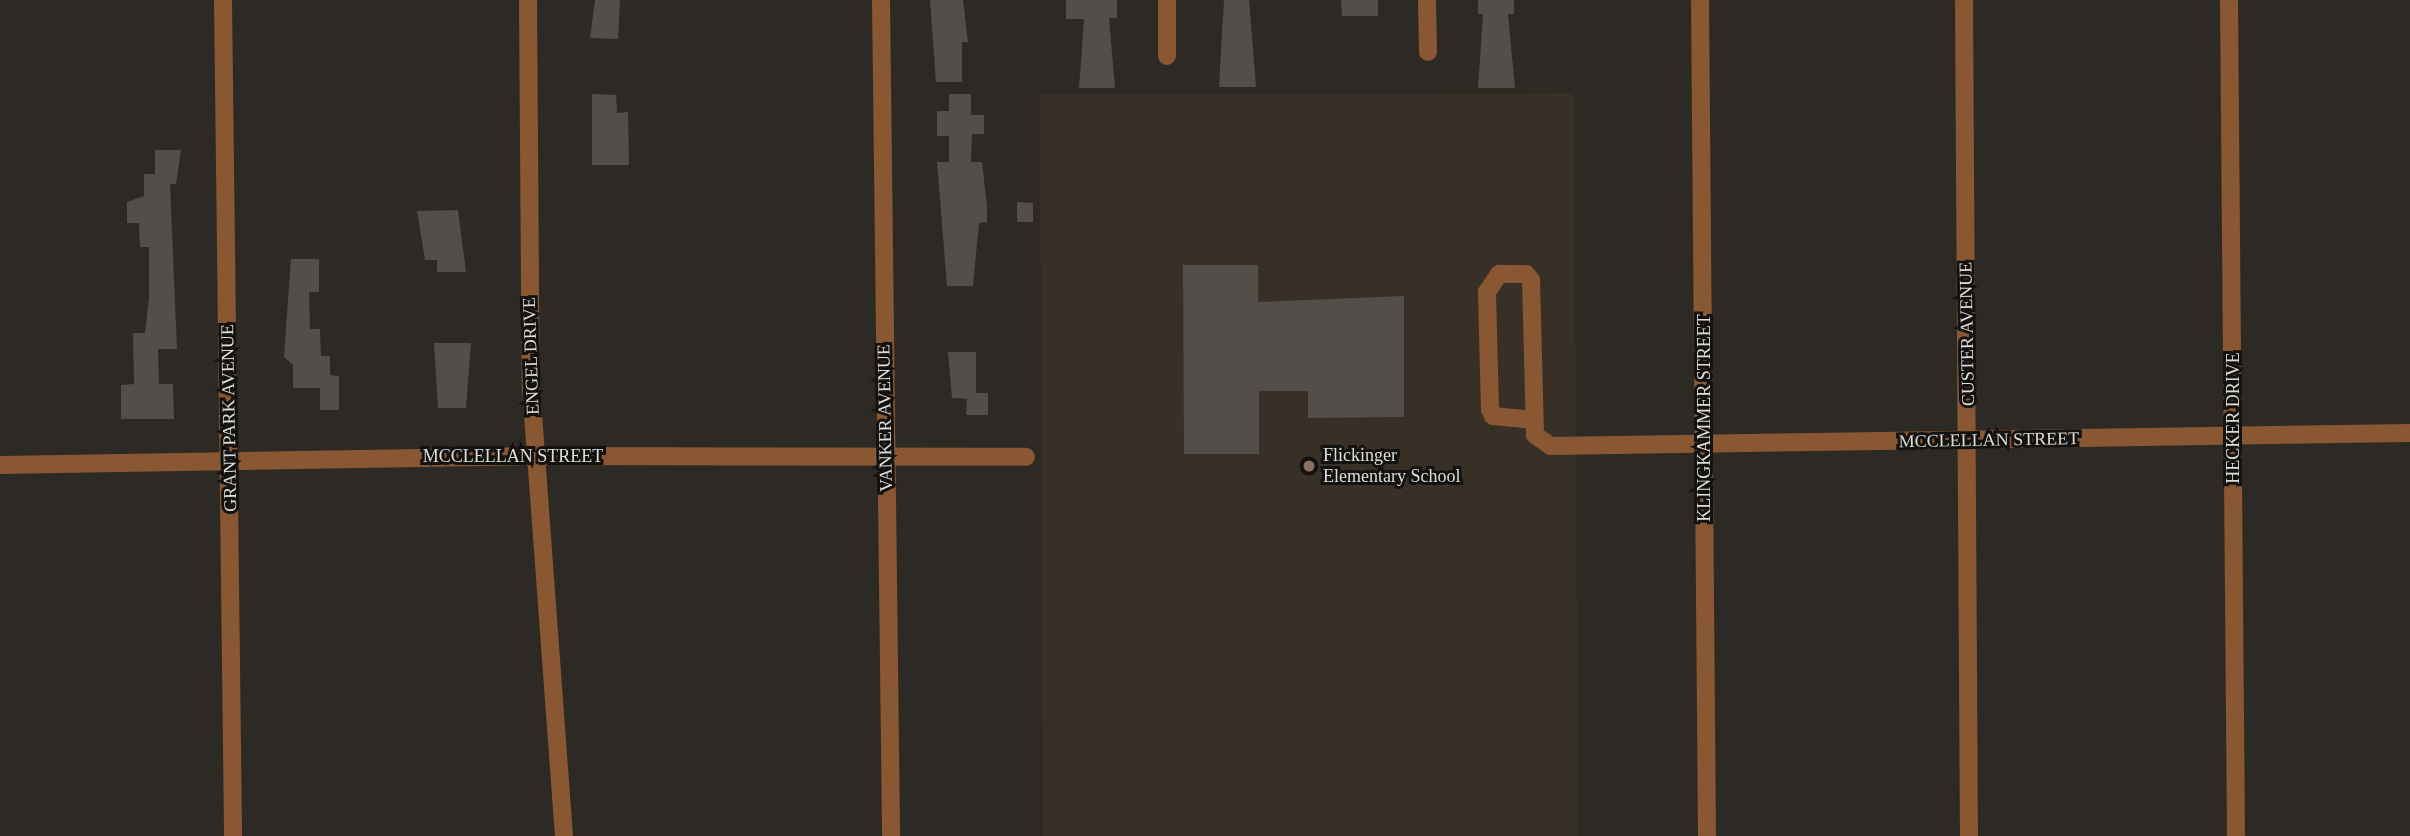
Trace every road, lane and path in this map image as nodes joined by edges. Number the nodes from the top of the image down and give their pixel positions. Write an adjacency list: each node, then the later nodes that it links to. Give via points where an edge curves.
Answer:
1 (223, 0): 19 (street, GRANT PARK AVENUE)
2 (528, 0): 16 (street, ENGEL DRIVE)
3 (881, 0): 17 (street, VANKER AVENUE)
4 (1167, 0): 10 (street)
5 (1427, 0): 9 (street)
6 (1700, 0): 15 (street, KLINGKAMMER STREET)
7 (1964, 0): 14 (street, CUSTER AVENUE)
8 (2229, 0): 13 (street, HECKER DRIVE)
9 (1428, 52)
10 (1167, 56)
11 (1534, 420): 11 (street, via 1493,416 1490,409 1488,292 1499,274 1526,274 1531,280); 15 (street, MCCLELLAN STREET, via 1535,435 1567,449)
12 (2410, 433): 13 (street, MCCLELLAN STREET)
13 (2233, 435): 14 (street, MCCLELLAN STREET); 26 (street, HECKER DRIVE)
14 (1968, 440): 15 (street, MCCLELLAN STREET); 25 (street, CUSTER AVENUE)
15 (1704, 445): 24 (street, KLINGKAMMER STREET)
16 (535, 456): 17 (street, MCCLELLAN STREET); 19 (street, MCCLELLAN STREET); 22 (street, ENGEL DRIVE)
17 (885, 456): 18 (street, MCCLELLAN STREET); 23 (street, VANKER AVENUE)
18 (1026, 457)
19 (229, 458): 20 (street, MCCLELLAN STREET); 21 (street, GRANT PARK AVENUE)
20 (0, 465)
21 (233, 836)
22 (564, 836)
23 (891, 836)
24 (1707, 836)
25 (1969, 836)
26 (2236, 836)

